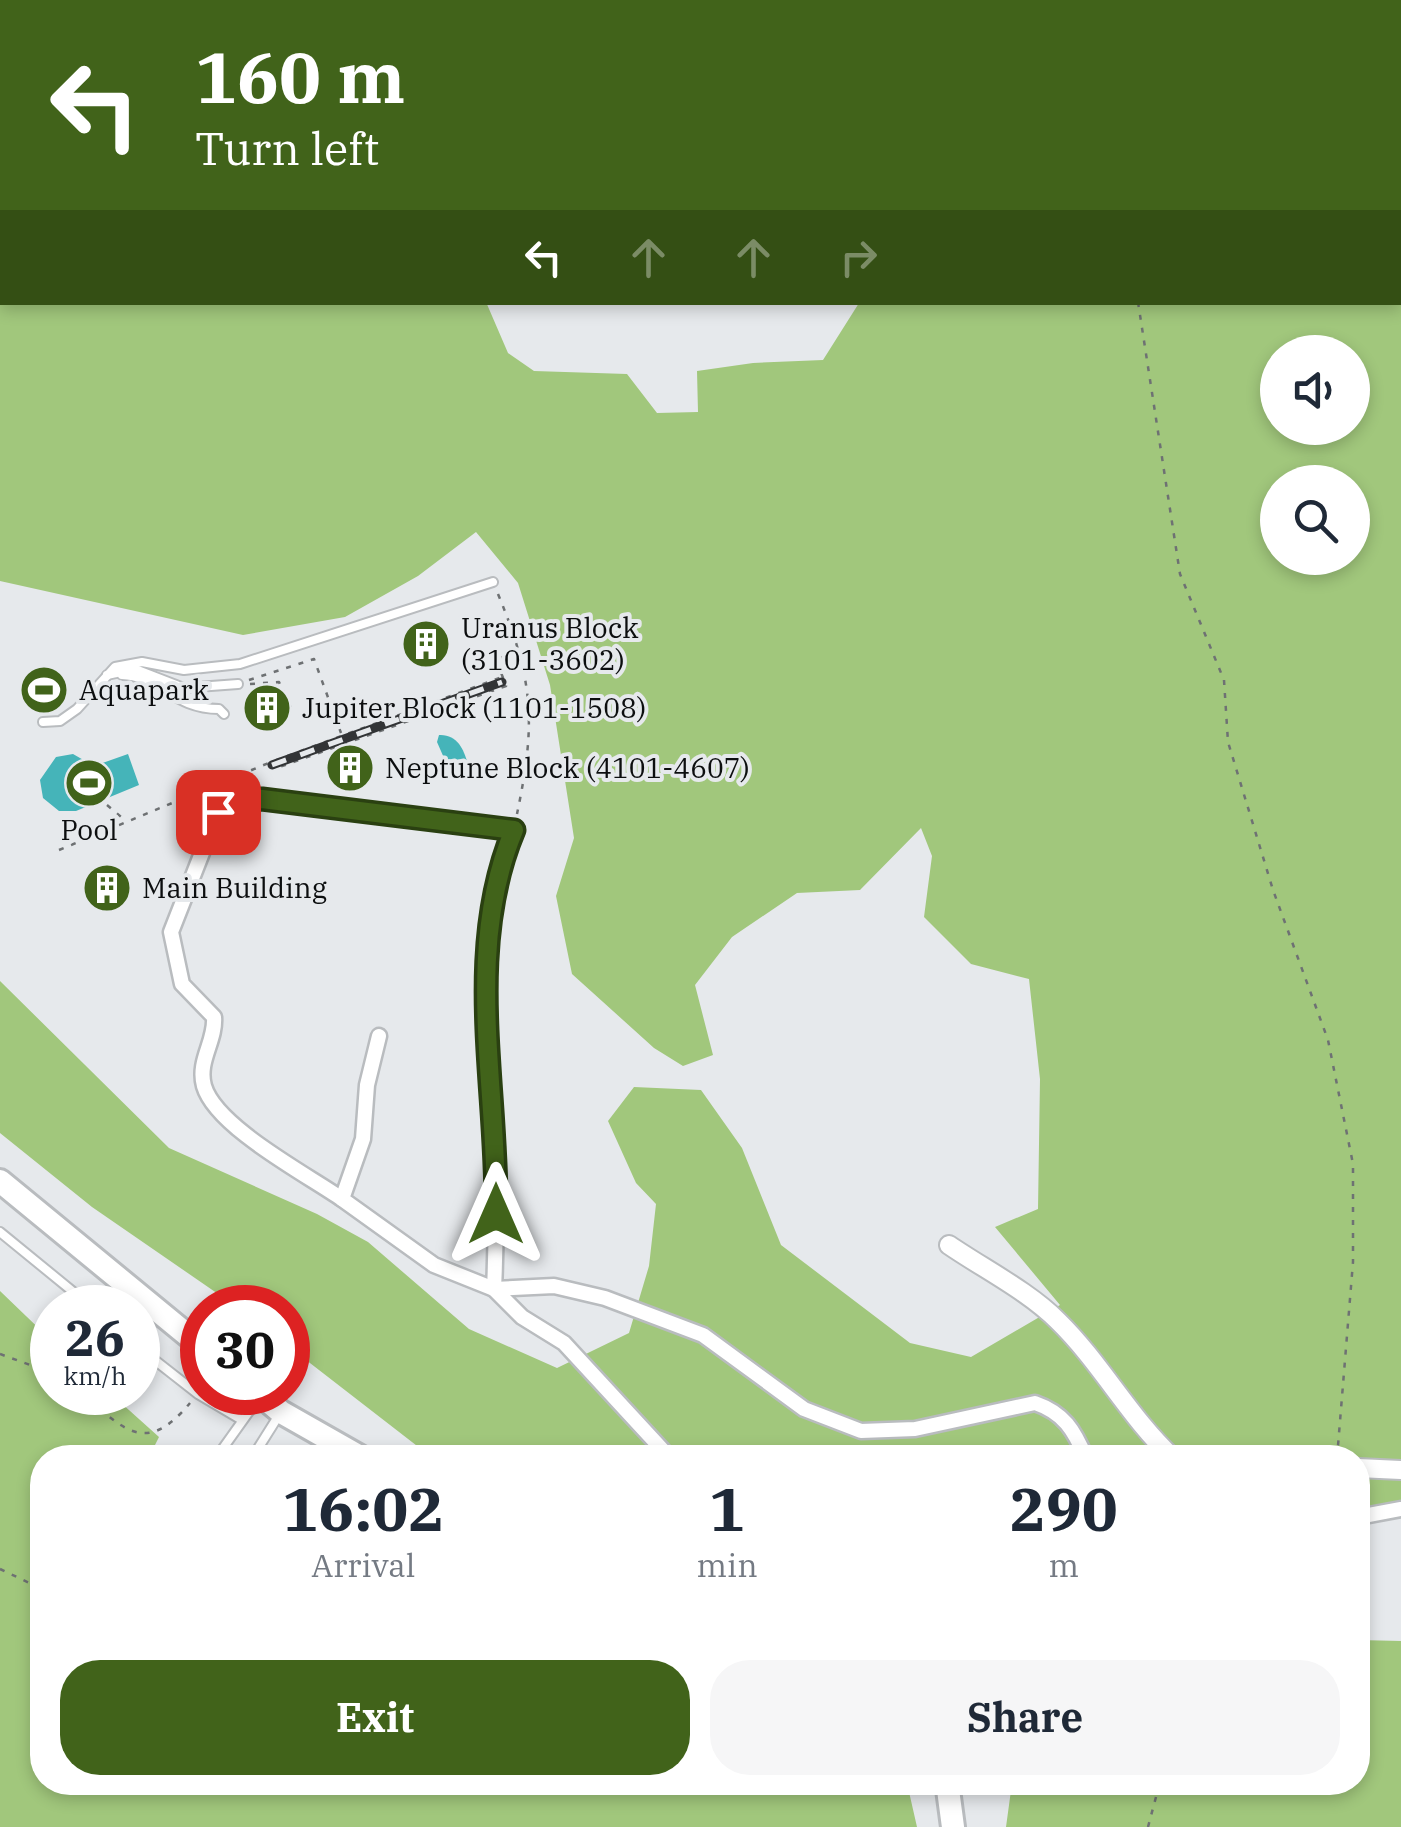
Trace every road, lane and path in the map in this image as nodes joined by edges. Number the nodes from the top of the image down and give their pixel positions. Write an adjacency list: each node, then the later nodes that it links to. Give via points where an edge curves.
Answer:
1 (1138, 305): 41 (path, via 1180,574 1224,680 1228,742 1328,1040 1353,1164 1354,1262)
2 (493, 582): 3 (path); 4 (lane, via 240,664 184,670 142,662)
3 (520, 652): 5 (path, via 496,659); 14 (path, via 530,692 531,749)
4 (107, 674): 6 (lane, via 135,669 184,688); 8 (lane, via 130,675 183,706); 9 (lane, via 60,722)
5 (502, 676): 10 (path); 11 (path, via 506,686 274,769)
6 (238, 684): 7 (path, via 279,682); 10 (path, via 314,660)
7 (290, 708)
8 (224, 714)
9 (43, 722)
10 (342, 736): 11 (path)
11 (270, 762): 13 (path)
12 (107, 805): 13 (path)
13 (127, 822): 15 (path)
14 (514, 830): 18 (street, via 262,799 232,800 218,812 171,932 182,984 214,1017 203,1084 220,1114); 22 (street, via 498,876 486,964 497,1179)
15 (59, 850)
16 (379, 1036): 18 (street, via 363,1139)
17 (0, 1180): 23 (main road)
18 (342, 1200): 22 (street, via 434,1265)
19 (0, 1232): 21 (lane)
20 (949, 1245): 40 (street, via 1056,1318)
21 (65, 1285)
22 (494, 1289): 38 (street, via 522,1317 564,1343); 39 (street, via 554,1286 703,1335 804,1408 861,1431 915,1429 1035,1402 1054,1409)
23 (180, 1329)
24 (0, 1354): 25 (path)
25 (30, 1364)
26 (160, 1364): 27 (lane)
27 (180, 1380)
28 (108, 1415): 29 (path, via 144,1434 170,1427)
29 (180, 1415)
30 (234, 1415): 34 (lane)
31 (245, 1415): 34 (lane)
32 (279, 1415): 36 (lane)
33 (286, 1415): 37 (main road)
34 (242, 1420): 35 (lane)
35 (225, 1445)
36 (260, 1445)
37 (339, 1445)
38 (658, 1445)
39 (1080, 1445)
40 (1159, 1445)
41 (1338, 1445)
42 (1370, 1469): 43 (street)
43 (1401, 1470)
44 (1401, 1508): 45 (street)
45 (1370, 1514)
46 (0, 1568): 47 (path)
47 (30, 1583)
48 (948, 1795): 50 (main road)
49 (1157, 1795): 51 (path)
50 (953, 1827)
51 (1148, 1827)

